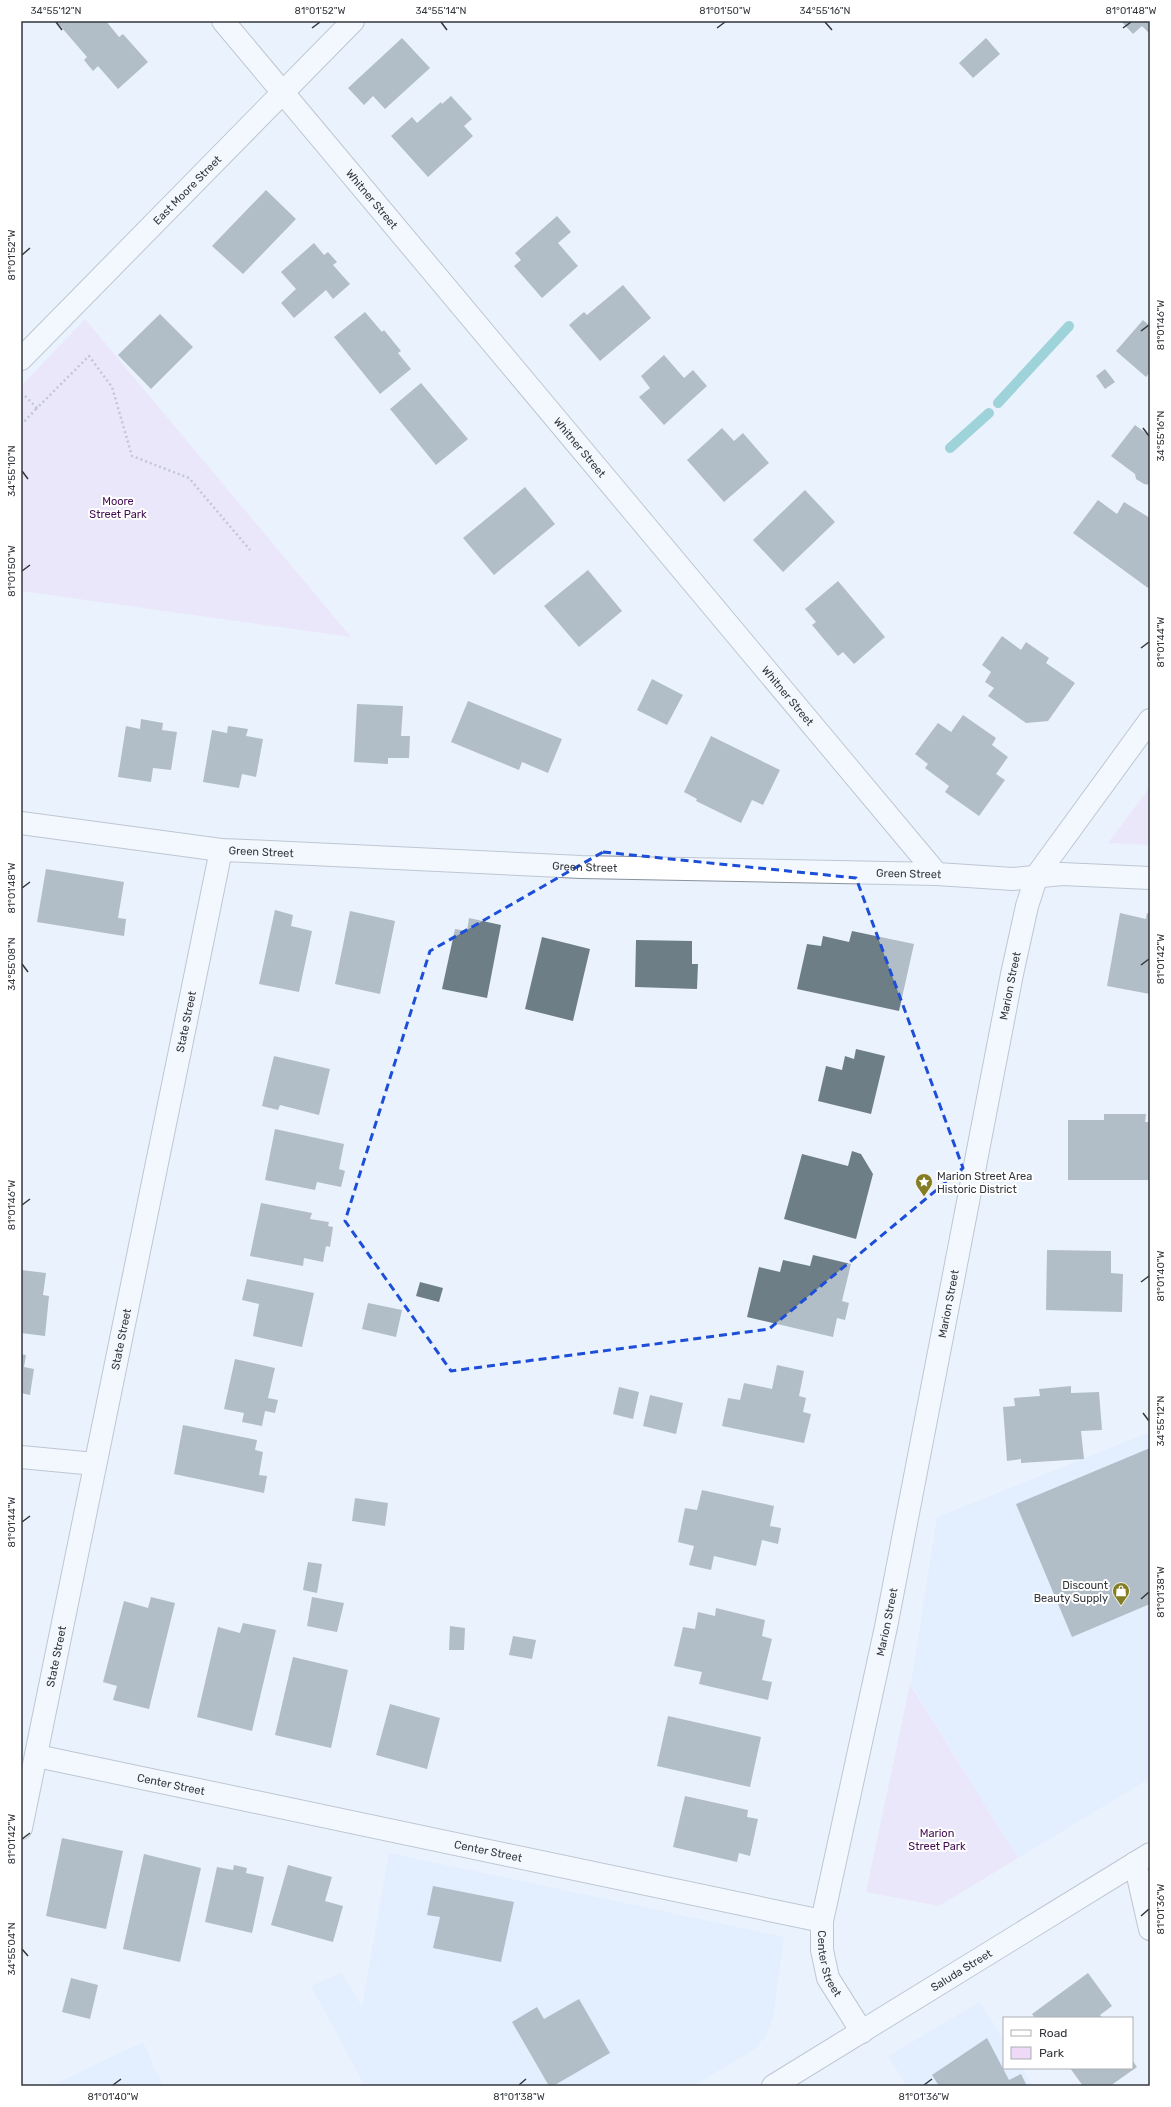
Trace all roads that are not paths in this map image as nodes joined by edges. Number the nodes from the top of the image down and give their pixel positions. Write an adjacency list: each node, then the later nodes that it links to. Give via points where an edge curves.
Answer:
1 (223, 21): 3 (street, Whitner Street)
2 (353, 21): 3 (street, East Moore Street)
3 (284, 92): 4 (street, East Moore Street); 8 (street, Whitner Street)
4 (21, 359)
5 (1150, 720): 9 (street, Marion Street)
6 (21, 823): 7 (street, Green Street)
7 (221, 850): 8 (street, Green Street, via 581,867); 12 (street, State Street)
8 (937, 874): 9 (street, Green Street, via 1013,879)
9 (1037, 876): 10 (street, Green Street, via 1062,874); 16 (street, Marion Street, via 1027,906 1011,982 886,1627)
10 (1150, 878)
11 (21, 1457): 12 (street)
12 (96, 1464): 13 (street, State Street)
13 (37, 1756): 14 (street, State Street); 16 (street, Center Street)
14 (21, 1828)
15 (1143, 1858): 17 (street); 18 (street, Saluda Street)
16 (822, 1921): 18 (street, Center Street, via 822,1950 828,1978)
17 (1150, 1929)
18 (862, 2032): 19 (street, Saluda Street)
19 (773, 2086)

